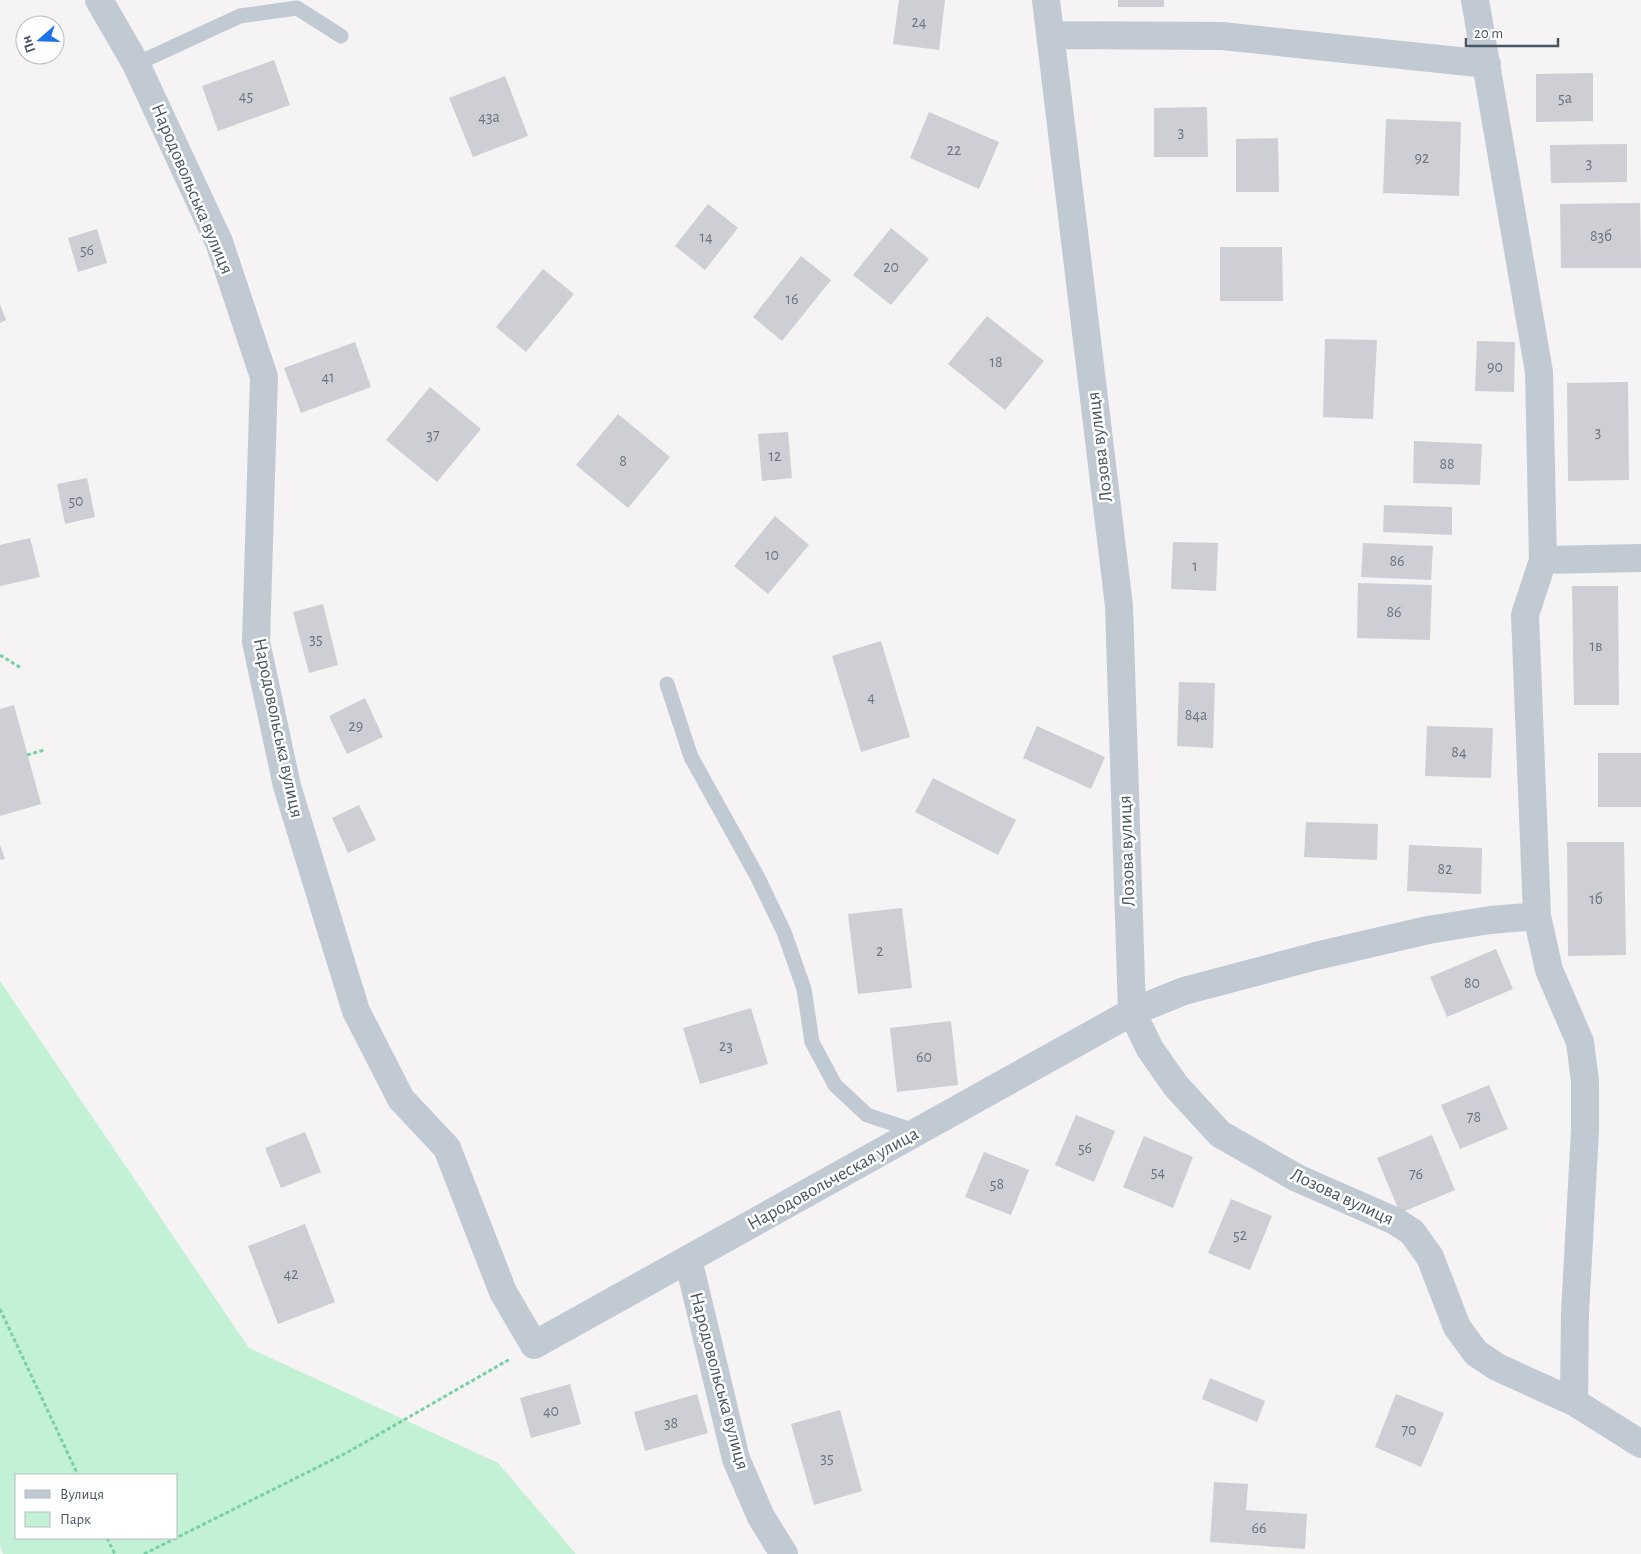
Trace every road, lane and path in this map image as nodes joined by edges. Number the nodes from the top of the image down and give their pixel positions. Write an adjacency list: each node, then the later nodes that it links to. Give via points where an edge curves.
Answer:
1 (99, 0): 6 (street, Народовольська вулиця)
2 (1046, 0): 4 (street, Лозова вулиця)
3 (1475, 0): 7 (street)
4 (1051, 34): 7 (street, via 1222,36); 16 (street, Лозова вулиця, via 1119,606)
5 (341, 36): 6 (lane, via 297,8 240,16)
6 (136, 64): 20 (street, Народовольська вулиця, via 219,242 264,377 256,642 287,786 356,1011 401,1099 446,1148 503,1292)
7 (1487, 64): 9 (street, via 1539,372)
8 (1641, 558): 9 (street)
9 (1543, 560): 15 (street, via 1525,615)
10 (0, 655): 11 (path)
11 (21, 668)
12 (667, 684): 17 (lane, via 691,757 784,932 804,989 812,1042 835,1085 867,1116)
13 (44, 750): 14 (path)
14 (27, 755)
15 (1538, 916): 16 (street, Народовольческая улица, via 1428,930 1325,954 1184,991); 21 (street, via 1549,970 1580,1042 1585,1082)
16 (1132, 1012): 17 (street, Народовольческая улица); 21 (street, Лозова вулиця, via 1150,1049 1176,1086 1220,1134 1297,1178 1395,1221 1412,1232 1430,1258 1457,1327 1476,1353 1496,1367)
17 (918, 1132): 18 (street, Народовольческая улица)
18 (688, 1259): 20 (street, Народовольческая улица); 29 (street, Народовольська вулиця, via 736,1459 761,1517)
19 (0, 1309): 23 (path)
20 (534, 1345): 24 (path, via 348,1452)
21 (1574, 1402): 22 (street, Лозова вулиця)
22 (1641, 1444)
23 (78, 1474)
24 (178, 1537)
25 (108, 1539): 27 (path)
26 (174, 1539): 28 (path)
27 (115, 1554)
28 (144, 1554)
29 (784, 1554)

